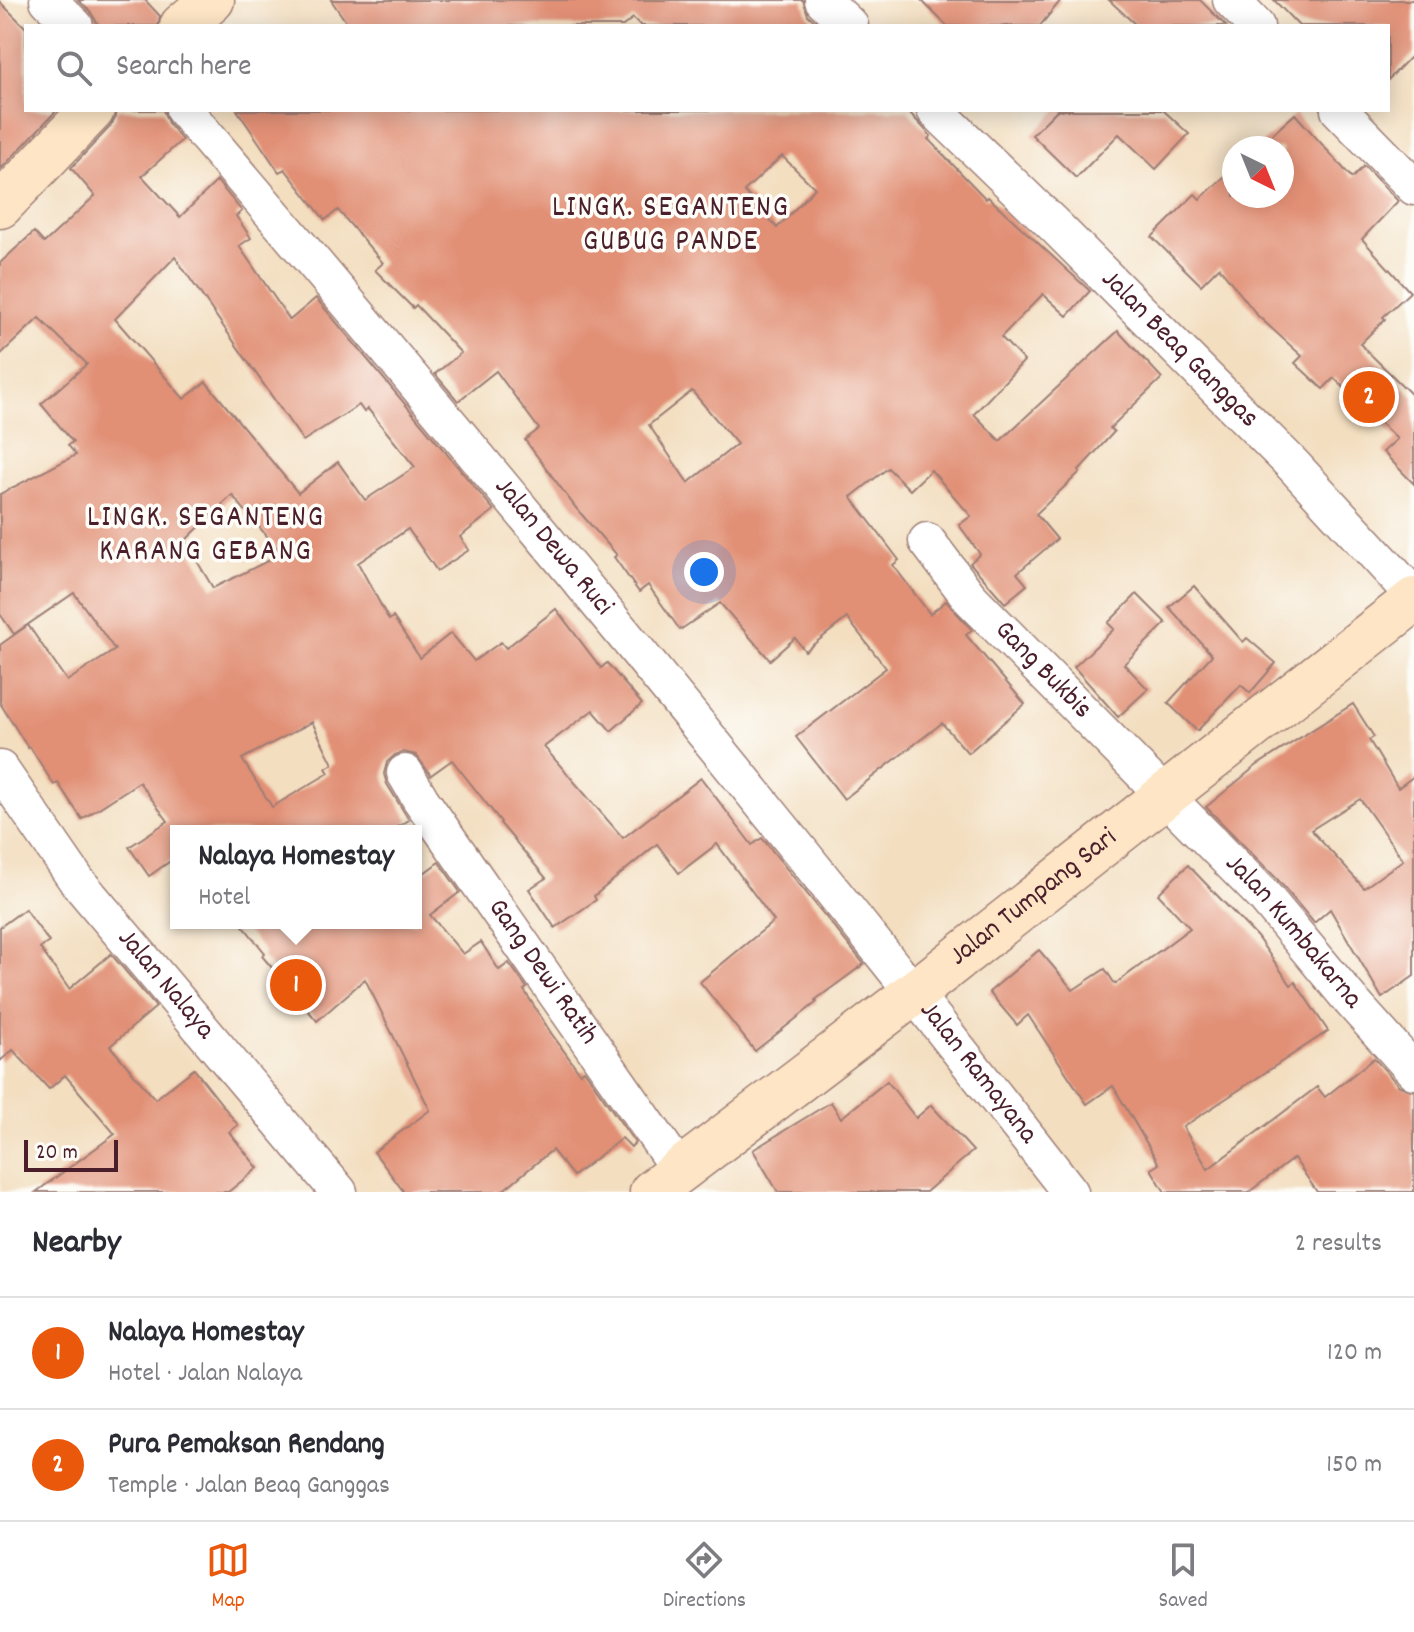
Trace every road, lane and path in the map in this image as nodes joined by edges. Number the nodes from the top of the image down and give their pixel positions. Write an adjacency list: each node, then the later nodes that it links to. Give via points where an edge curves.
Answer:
1 (48, 0): 5 (street)
2 (212, 0): 6 (main road)
3 (823, 0): 7 (street)
4 (1231, 0): 8 (street)
5 (73, 24)
6 (184, 24)
7 (848, 24)
8 (1254, 24)
9 (90, 112): 14 (main road)
10 (186, 112): 20 (street, Jalan Dewa Ruci, via 380,338)
11 (937, 112): 16 (street, Jalan Beaq Ganggas, via 1293,465)
12 (1341, 112): 13 (street)
13 (1414, 187)
14 (0, 206)
15 (927, 541): 19 (street, Gang Bukbis, via 970,598)
16 (1414, 598): 19 (main road, Jalan Tumpang Sari)
17 (0, 769): 23 (street, Jalan Nalaya, via 77,881)
18 (405, 773): 22 (street, Gang Dewi Ratih)
19 (1165, 797): 20 (main road, Jalan Tumpang Sari); 21 (street, Jalan Kumbakarna, via 1263,895)
20 (915, 992): 22 (main road, Jalan Tumpang Sari); 24 (street, Jalan Ramayana)
21 (1414, 1071)
22 (666, 1182)
23 (339, 1192)
24 (1070, 1192)

